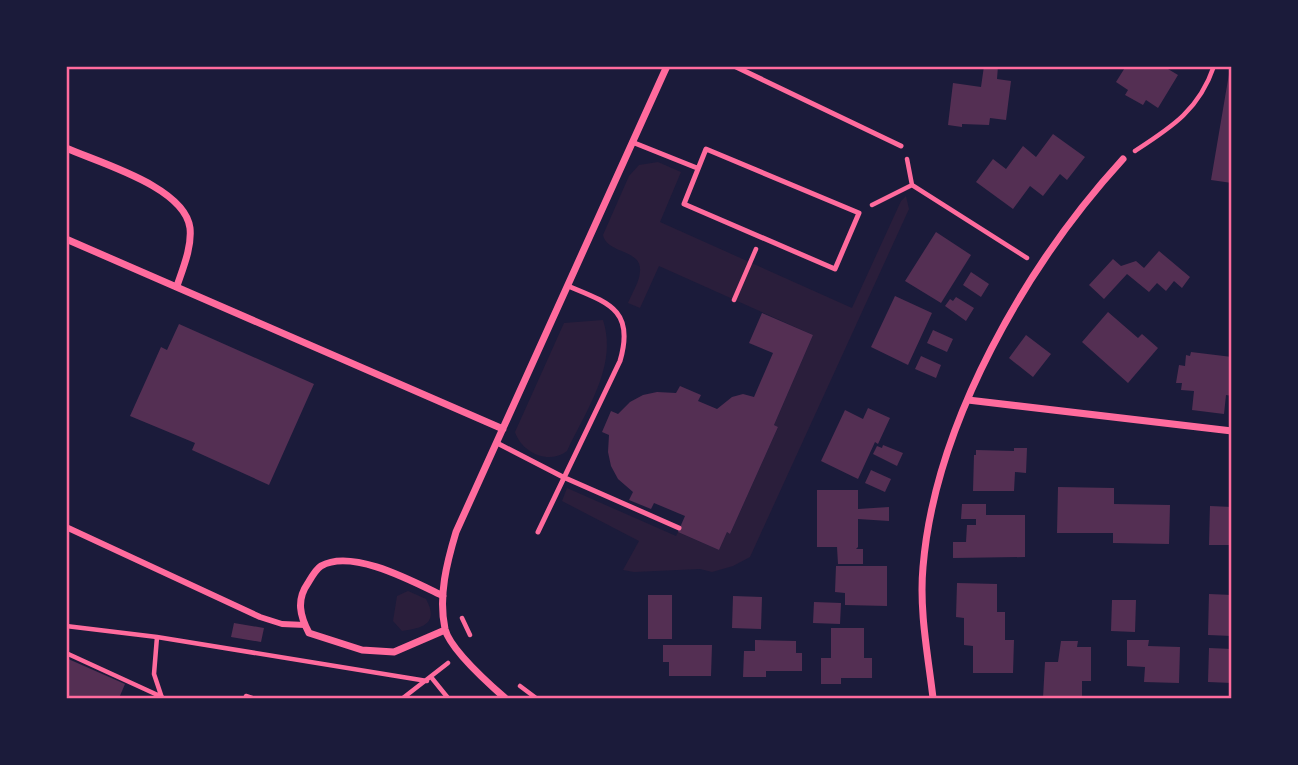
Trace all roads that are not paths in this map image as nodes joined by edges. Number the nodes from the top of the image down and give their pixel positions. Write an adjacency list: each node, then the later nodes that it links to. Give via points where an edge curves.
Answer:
1 (667, 66): 3 (street)
2 (733, 66): 4 (lane)
3 (632, 142): 7 (lane); 10 (street)
4 (901, 146)
5 (66, 148): 9 (street, via 157,187 184,212 190,227 189,247)
6 (1123, 159): 11 (street, via 1093,191 1040,267 984,360)
7 (698, 168): 7 (lane, via 684,204 835,269 859,213 706,149)
8 (66, 239): 9 (street)
9 (177, 286): 12 (street)
10 (568, 286): 12 (street); 15 (lane, via 608,305 618,314 625,334 620,361)
11 (968, 400): 13 (street); 23 (street, via 936,492 923,568 923,617)
12 (503, 429): 14 (street)
13 (1231, 431)
14 (497, 443): 15 (lane); 19 (street, via 456,532)
15 (563, 477): 17 (lane); 18 (lane)
16 (66, 527): 20 (street, via 260,617)
17 (680, 528)
18 (538, 532)
19 (443, 596): 20 (street, via 368,565 340,560 320,567 307,584 300,600); 21 (street)
20 (305, 625): 21 (street, via 309,633 330,641 394,652)
21 (445, 631): 22 (street, via 460,653)
22 (505, 698)
23 (933, 698)

